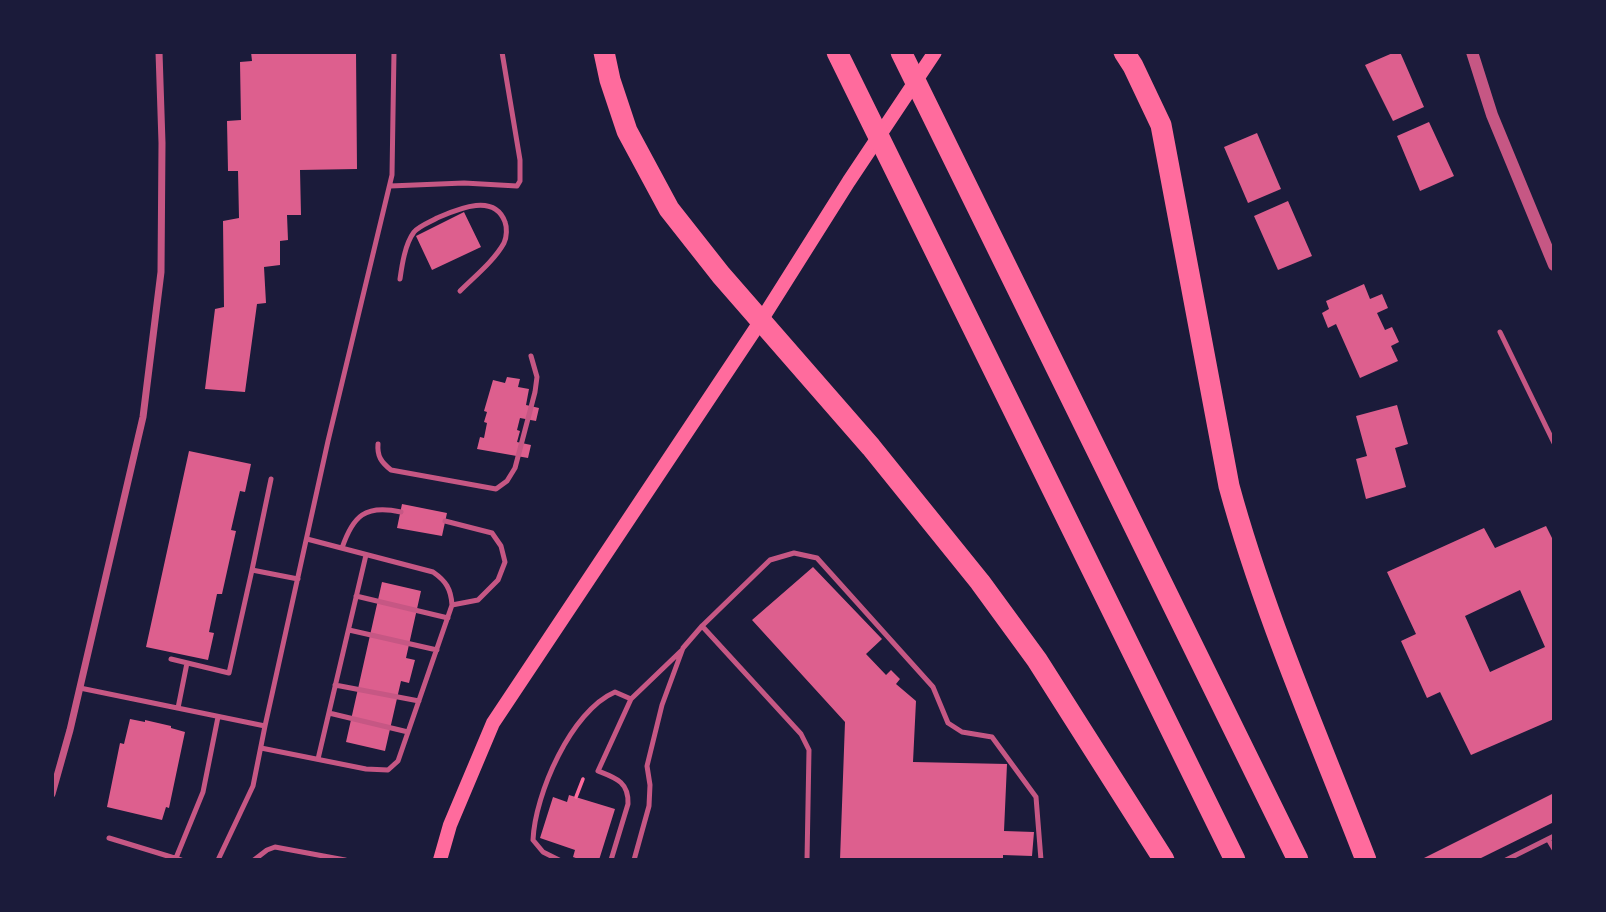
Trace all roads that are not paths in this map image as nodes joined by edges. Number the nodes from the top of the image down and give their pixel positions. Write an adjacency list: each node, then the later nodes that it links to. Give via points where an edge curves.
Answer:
1 (159, 52): 37 (street, via 161,271 144,417)
2 (394, 52): 10 (lane)
3 (502, 52): 10 (lane, via 520,160 517,186)
4 (604, 52): 14 (highway, via 627,131 669,209)
5 (837, 52): 66 (highway)
6 (901, 52): 67 (highway)
7 (935, 52): 14 (main road)
8 (1124, 52): 68 (highway, via 1161,125 1229,486 1243,538)
9 (1472, 52): 11 (street, via 1492,115)
10 (390, 186): 22 (lane)
11 (1553, 265)
12 (400, 279): 13 (lane, via 414,232 470,205 486,206 503,216 505,242)
13 (460, 291)
14 (762, 319): 59 (main road, via 493,723); 65 (highway, via 980,582 1037,660)
15 (1500, 332): 17 (lane)
16 (531, 356): 18 (lane, via 537,377 535,392 515,468 496,489 391,470 377,453)
17 (1553, 443)
18 (378, 444)
19 (271, 479): 25 (lane)
20 (401, 512): 23 (lane, via 384,508 364,513 349,528)
21 (445, 522): 28 (lane, via 492,533 505,562 498,580 478,600)
22 (307, 539): 23 (lane); 26 (lane)
23 (342, 548): 24 (lane)
24 (366, 555): 27 (lane); 28 (lane, via 433,572 451,591)
25 (252, 570): 26 (lane); 35 (lane, via 229,673)
26 (298, 579): 43 (lane)
27 (356, 596): 29 (lane); 31 (lane)
28 (452, 605): 29 (lane)
29 (448, 618): 33 (lane)
30 (702, 626): 32 (lane); 63 (lane, via 806,743); 64 (lane, via 770,560 794,553 817,558 933,687 948,723 962,732 992,737 1036,797)
31 (349, 630): 33 (lane); 36 (lane)
32 (683, 648): 38 (lane); 62 (lane, via 648,757 649,806)
33 (437, 650): 39 (lane)
34 (171, 659): 35 (lane)
35 (187, 663): 40 (lane)
36 (335, 685): 39 (lane); 41 (lane)
37 (80, 688): 40 (lane); 47 (street)
38 (631, 699): 60 (lane, via 615,692 604,697 568,739 545,785 533,840 543,852); 61 (lane, via 598,771 619,779 629,796)
39 (419, 701): 44 (lane)
40 (178, 708): 42 (lane)
41 (329, 713): 44 (lane); 46 (lane)
42 (218, 717): 43 (lane); 54 (lane, via 203,792)
43 (265, 726): 45 (lane)
44 (408, 732): 46 (lane, via 398,761 388,770)
45 (261, 748): 46 (lane); 55 (lane, via 253,786)
46 (318, 759)
47 (52, 794)
48 (110, 838): 54 (lane)
49 (1551, 838): 50 (lane); 69 (lane)
50 (1553, 849)
51 (294, 851): 52 (lane); 56 (lane, via 267,849); 57 (lane)
52 (313, 857): 53 (lane)
53 (333, 858): 58 (lane)
54 (178, 859)
55 (218, 859)
56 (254, 859)
57 (293, 859)
58 (345, 859)
59 (440, 859)
60 (559, 859)
61 (611, 859)
62 (634, 859)
63 (807, 859)
64 (1041, 859)
65 (1164, 859)
66 (1235, 859)
67 (1298, 859)
68 (1366, 859)
69 (1506, 859)

